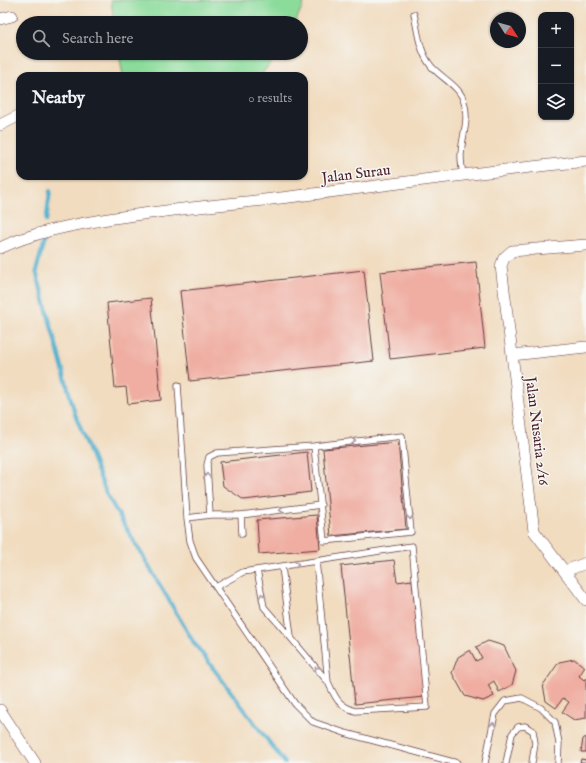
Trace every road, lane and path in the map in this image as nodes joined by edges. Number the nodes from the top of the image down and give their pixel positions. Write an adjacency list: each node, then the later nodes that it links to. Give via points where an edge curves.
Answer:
1 (414, 14): 7 (lane, via 419,44 425,57 432,67 458,90 464,100 466,126 461,156)
2 (12, 16): 3 (street)
3 (0, 19)
4 (16, 117): 5 (street)
5 (0, 125)
6 (586, 161): 7 (street, Jalan Surau)
7 (463, 175): 9 (street, Jalan Surau, via 132,215 35,234)
8 (586, 244): 11 (street, Jalan Nusaria 2/16, via 512,251 504,258 501,266)
9 (0, 248)
10 (586, 347): 11 (street)
11 (512, 355): 23 (street, Jalan Nusaria 2/16, via 534,531)
12 (178, 385): 17 (lane)
13 (314, 446): 14 (lane); 14 (lane, one-way to 14, via 402,436 411,532 324,541); 15 (lane, one-way to 13, via 206,465 210,457 217,453)
14 (321, 505): 16 (lane, one-way to 16)
15 (210, 515): 16 (lane); 17 (lane)
16 (241, 515): 18 (lane)
17 (187, 518): 24 (lane, via 190,541 196,558)
18 (242, 534)
19 (316, 562): 21 (lane, one-way to 19); 27 (lane); 27 (lane, via 412,546 427,707 355,711 344,708)
20 (586, 563): 23 (street)
21 (282, 567): 22 (lane); 26 (lane)
22 (257, 570): 24 (lane, via 243,572); 26 (lane, one-way to 22, via 264,607)
23 (565, 572): 25 (street, Jalan Nusaria 2/16)
24 (216, 587): 30 (lane, via 295,704 313,722)
25 (586, 600)
26 (291, 638): 27 (lane, one-way to 26)
27 (328, 682)
28 (0, 710): 29 (street)
29 (34, 763)
30 (457, 763)
31 (485, 763): 34 (lane, one-way to 34, via 495,714 505,701 522,698 541,708 555,722 559,743)
32 (506, 763): 33 (lane, via 512,734 518,727 525,726 533,731 535,743)
33 (532, 763)
34 (558, 763)

